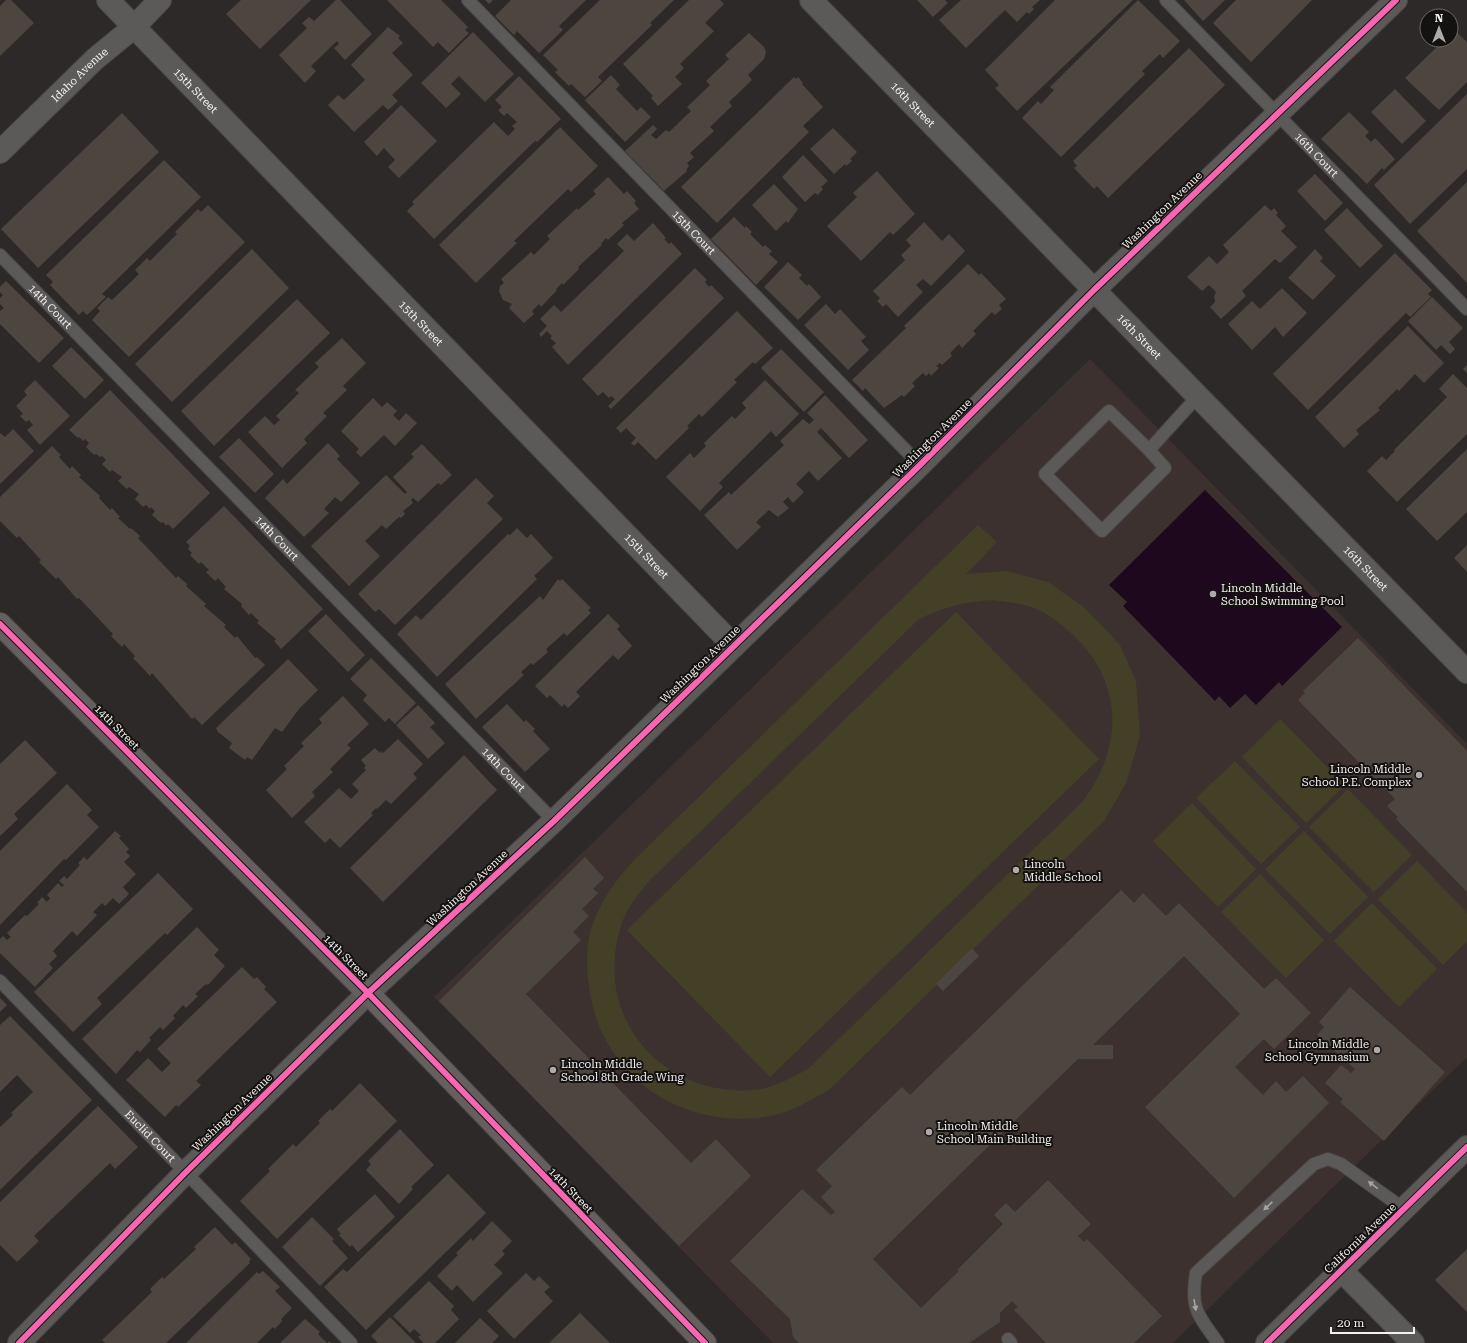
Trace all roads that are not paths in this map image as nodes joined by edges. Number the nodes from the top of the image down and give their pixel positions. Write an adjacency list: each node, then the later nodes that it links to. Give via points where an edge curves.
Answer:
1 (108, 0): 7 (street, 15th Street)
2 (160, 0): 7 (street, Idaho Avenue)
3 (468, 0): 15 (lane, 15th Court)
4 (811, 0): 11 (street, 16th Street)
5 (1166, 0): 8 (lane, 16th Court)
6 (1396, 0): 8 (street, Washington Avenue)
7 (134, 27): 9 (street, Idaho Avenue, via 95,59); 17 (street, 15th Street)
8 (1277, 113): 11 (street, Washington Avenue); 12 (lane, 16th Court)
9 (0, 152)
10 (0, 255): 19 (lane, 14th Court)
11 (1094, 290): 13 (street, 16th Street); 15 (street, Washington Avenue)
12 (1467, 309)
13 (1198, 396): 14 (lane); 18 (street, 16th Street)
14 (1149, 450): 14 (lane, via 1109,411 1045,474 1102,531 1165,468)
15 (920, 465): 17 (street, Washington Avenue)
16 (0, 624): 21 (street, 14th Street)
17 (734, 646): 19 (street, Washington Avenue)
18 (1467, 672)
19 (554, 821): 21 (street, Washington Avenue)
20 (0, 981): 23 (lane, Euclid Court)
21 (368, 993): 23 (street, Washington Avenue); 28 (street, 14th Street)
22 (1467, 1147): 24 (street, California Avenue)
23 (185, 1173): 26 (street, Washington Avenue); 27 (lane, Euclid Court)
24 (1404, 1209): 25 (street, California Avenue); 29 (lane, one-way to 29, via 1341,1164 1328,1159 1314,1164 1196,1273 1193,1293 1196,1312)
25 (1341, 1270): 30 (street, California Avenue); 31 (street)
26 (19, 1343)
27 (351, 1343)
28 (705, 1343)
29 (1218, 1343)
30 (1267, 1343)
31 (1413, 1343)

